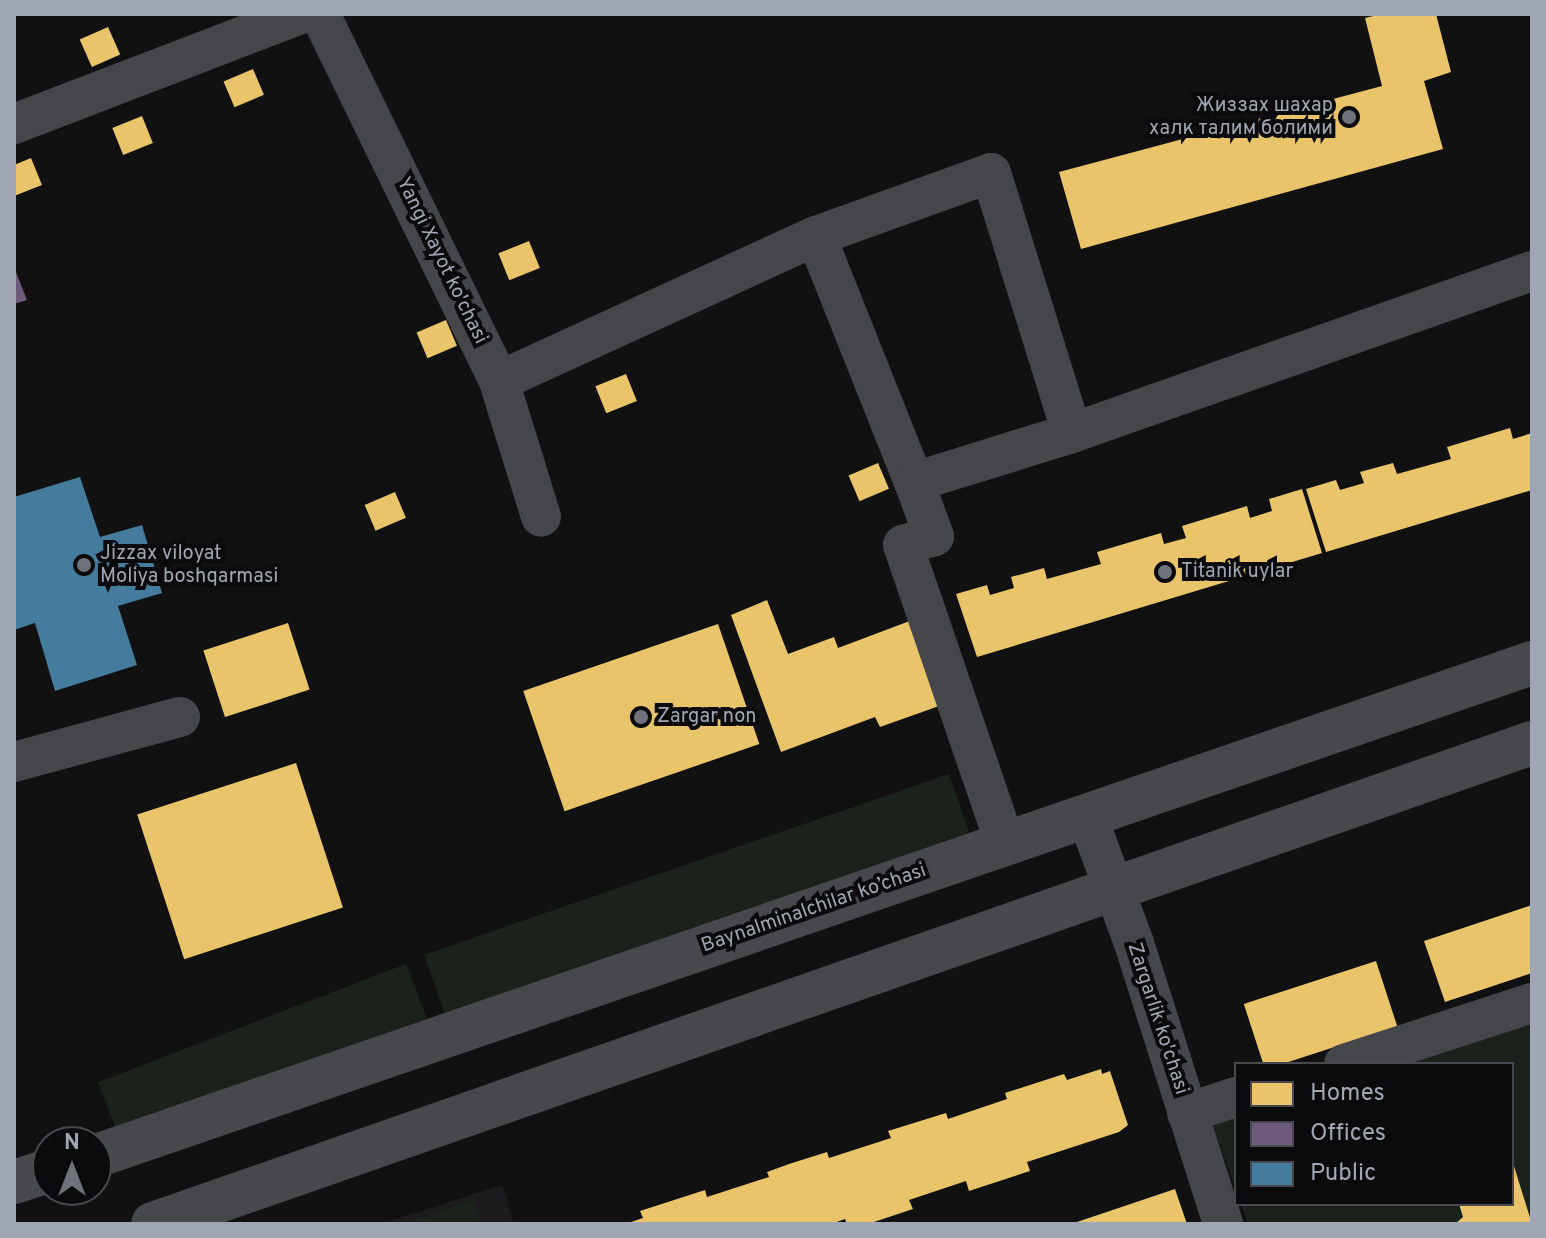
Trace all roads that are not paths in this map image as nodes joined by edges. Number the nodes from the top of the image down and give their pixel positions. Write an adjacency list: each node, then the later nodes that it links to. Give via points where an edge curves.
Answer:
1 (300, 14): 3 (street)
2 (320, 14): 6 (street, Yangi Xayot ko'chasi)
3 (14, 124)
4 (816, 236): 6 (street); 7 (street, via 991,173); 8 (street)
5 (1532, 271): 7 (street)
6 (499, 381): 9 (street, Yangi Xayot ko'chasi)
7 (1072, 433): 8 (street)
8 (914, 482): 15 (street, via 934,536 903,545)
9 (541, 517)
10 (1532, 663): 14 (main road, Baynalminalchilar ko’chasi)
11 (180, 717): 13 (street)
12 (1532, 743): 16 (main road)
13 (14, 762)
14 (1087, 816): 15 (main road, Baynalminalchilar ko’chasi); 16 (street, Zargarlik ko'chasi)
15 (1005, 843): 21 (main road, Baynalminalchilar ko’chasi)
16 (1114, 888): 20 (street, Zargarlik ko'chasi); 22 (main road)
17 (1532, 1003): 18 (street)
18 (1350, 1062)
19 (1234, 1098): 20 (street)
20 (1187, 1113): 23 (street, Zargarlik ko'chasi)
21 (112, 1150)
22 (153, 1224)
23 (1223, 1224)

